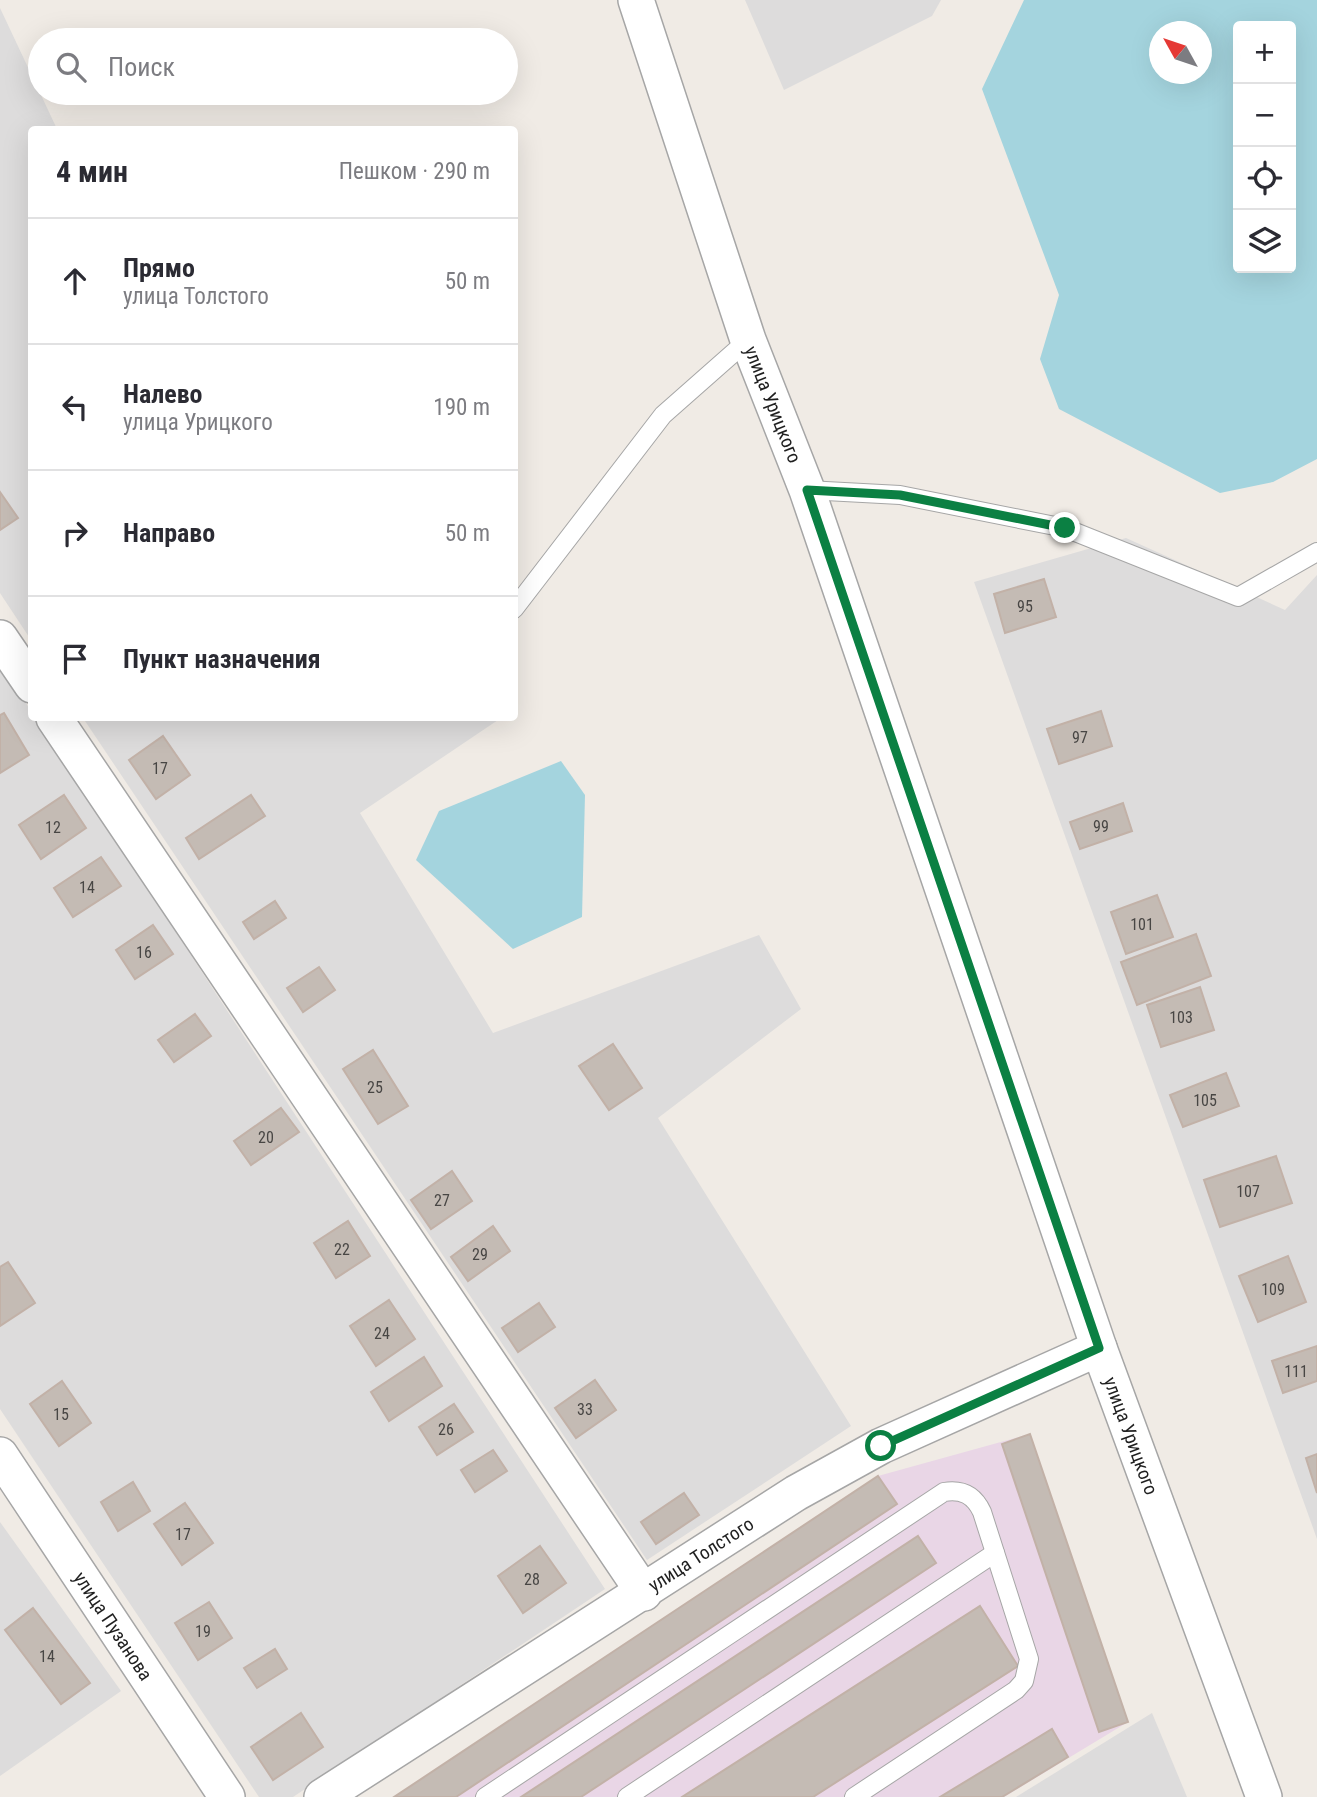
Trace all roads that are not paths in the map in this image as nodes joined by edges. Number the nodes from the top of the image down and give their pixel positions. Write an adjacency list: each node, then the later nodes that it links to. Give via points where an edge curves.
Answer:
1 (636, 0): 2 (street, улица Урицкого)
2 (748, 340): 3 (street, улица Урицкого); 5 (lane, via 663,415)
3 (807, 490): 4 (lane, via 900,495 1065,528 1238,597); 9 (street, улица Урицкого)
4 (1317, 552)
5 (518, 604)
6 (0, 638): 7 (street)
7 (28, 679)
8 (56, 721): 12 (street)
9 (1099, 1348): 12 (street, улица Толстого, via 881,1446 796,1493); 18 (street, улица Урицкого)
10 (0, 1455): 13 (street, улица Пузанова)
11 (995, 1553): 15 (lane, via 977,1502 966,1493 944,1492); 16 (lane); 17 (lane, via 1029,1659 1024,1681)
12 (644, 1593): 14 (street, улица Толстого)
13 (227, 1797)
14 (322, 1797)
15 (485, 1797)
16 (627, 1797)
17 (854, 1797)
18 (1264, 1797)

